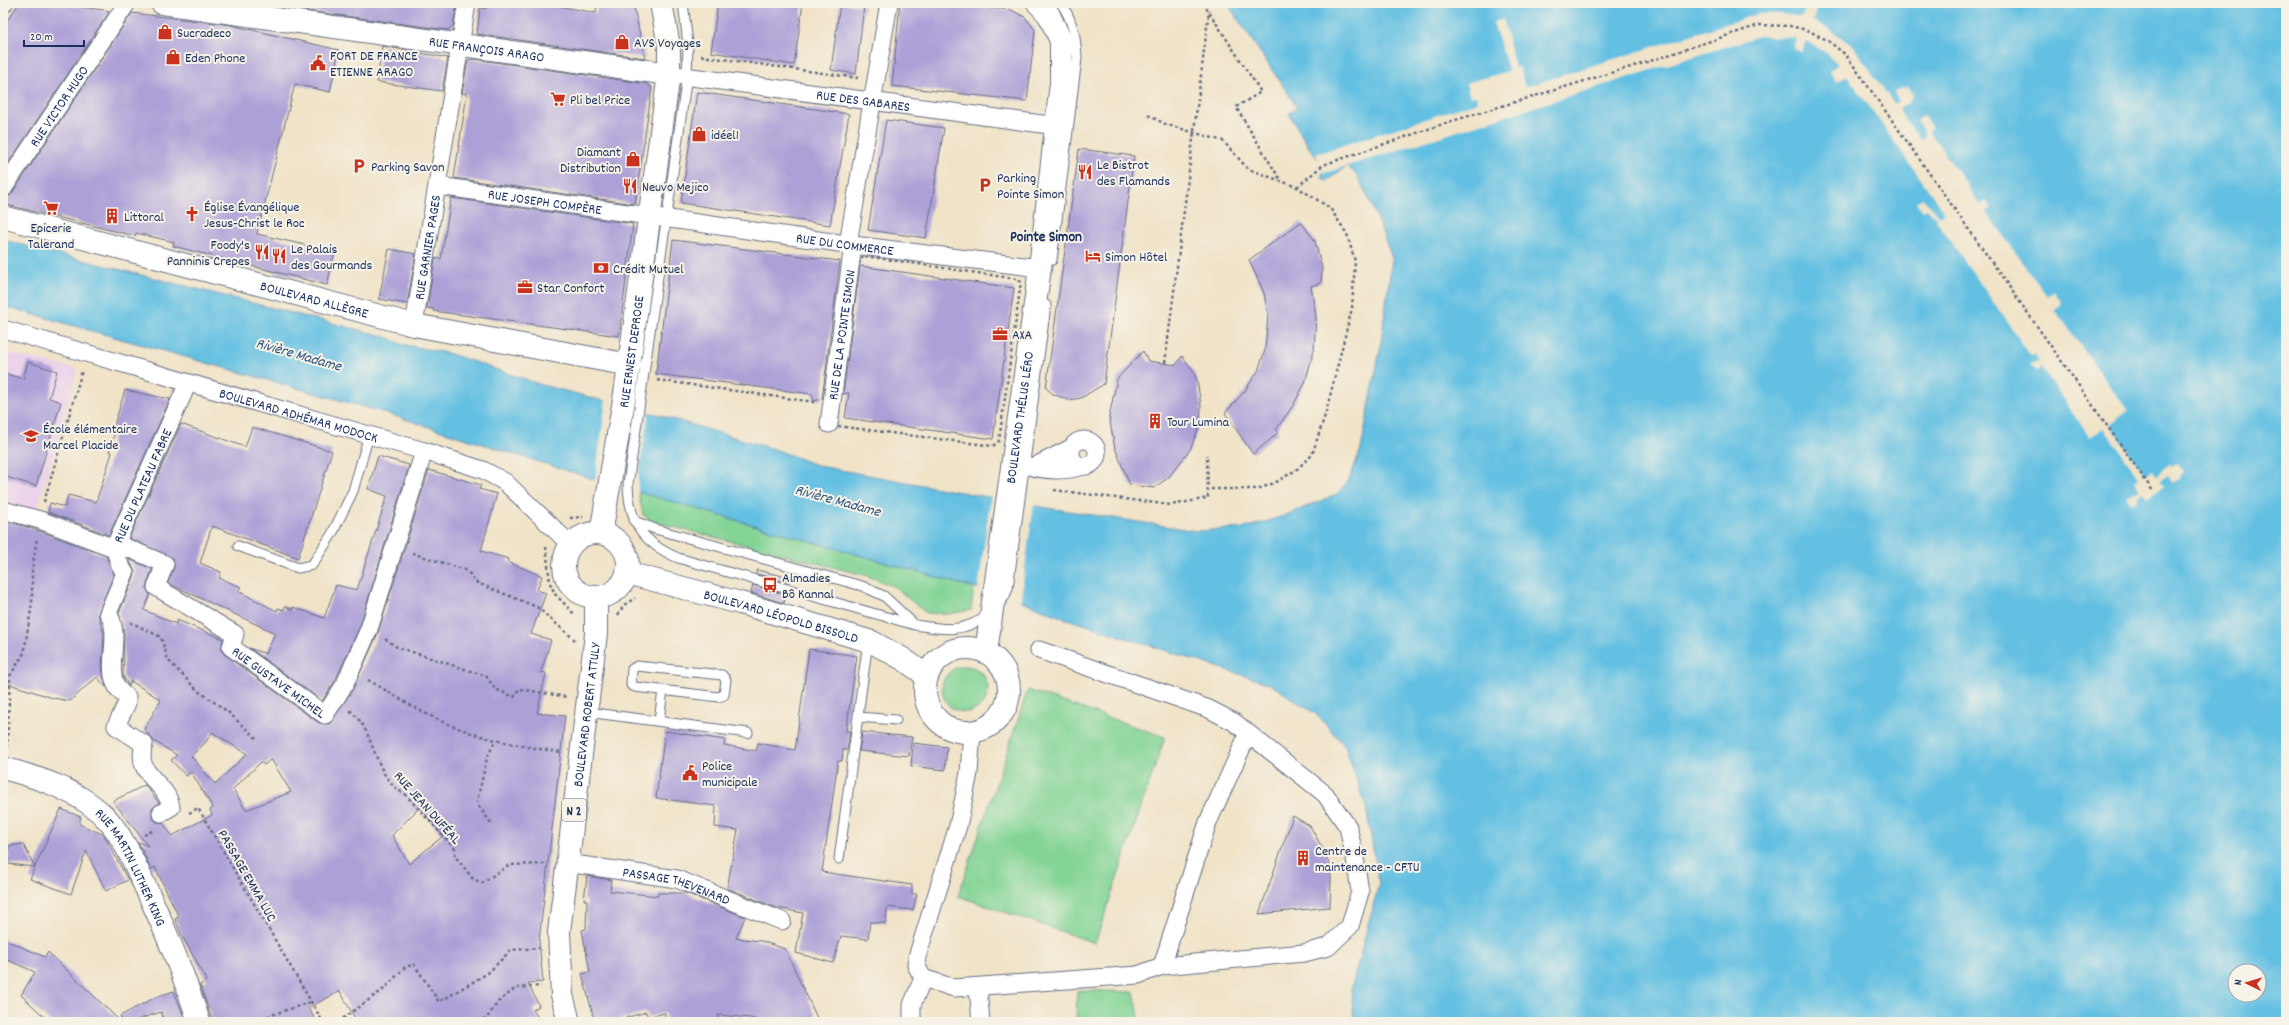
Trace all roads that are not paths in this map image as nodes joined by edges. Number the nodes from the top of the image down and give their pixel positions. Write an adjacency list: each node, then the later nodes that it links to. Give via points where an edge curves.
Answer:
1 (127, 3): 14 (street, RUE VICTOR HUGO)
2 (162, 3): 9 (main road, RUE FRANÇOIS ARAGO)
3 (467, 3): 9 (street, RUE GARNIER PAGES)
4 (662, 3): 10 (main road, RUE ERNEST DEPROGE, via 669,46)
5 (683, 3): 10 (lane, via 688,44)
6 (889, 3): 11 (street, RUE DE LA POINTE SIMON)
7 (1038, 3): 12 (main road, BOULEVARD THÉLUS LÉRO, via 1049,15 1061,41 1062,77)
8 (1061, 3): 12 (lane, via 1075,32 1077,58)
9 (461, 45): 10 (main road, RUE FRANÇOIS ARAGO); 13 (street, RUE GARNIER PAGES)
10 (678, 75): 11 (street, RUE DES GABARES); 16 (main road, RUE ERNEST DEPROGE)
11 (873, 100): 12 (street, RUE DES GABARES); 17 (street, RUE DE LA POINTE SIMON)
12 (1070, 118): 18 (main road, BOULEVARD THÉLUS LÉRO)
13 (438, 186): 16 (street, RUE JOSEPH COMPÈRE); 20 (street, RUE GARNIER PAGES)
14 (3, 189)
15 (3, 217): 20 (main road, BOULEVARD ALLÈGRE)
16 (659, 217): 17 (street, RUE DU COMMERCE); 22 (main road, RUE ERNEST DEPROGE); 24 (lane)
17 (851, 244): 18 (street, RUE DU COMMERCE); 25 (street, RUE DE LA POINTE SIMON)
18 (1045, 269): 29 (main road, BOULEVARD THÉLUS LÉRO)
19 (1047, 293): 29 (lane)
20 (414, 324): 22 (main road, BOULEVARD ALLÈGRE)
21 (3, 329): 23 (street, BOULEVARD ADHÉMAR MODOCK)
22 (630, 365): 24 (main road, RUE ERNEST DEPROGE)
23 (188, 383): 26 (street, BOULEVARD ADHÉMAR MODOCK); 35 (street, RUE DU PLATEAU FABRE)
24 (633, 396): 31 (main road, RUE ERNEST DEPROGE)
25 (829, 424)
26 (369, 435): 28 (street, BOULEVARD ADHÉMAR MODOCK); 37 (lane, via 353,491 332,534 312,565 298,568)
27 (1071, 448): 29 (street); 30 (street, via 1073,461); 30 (street, via 1080,440 1088,440 1095,446 1095,459)
28 (424, 450): 35 (street, RUE GUSTAVE MICHEL, via 369,629 351,671 325,714 231,647 235,634 156,587 165,564); 36 (street, BOULEVARD ADHÉMAR MODOCK, via 483,470 504,482)
29 (1023, 465): 30 (street, via 1058,470); 40 (main road, BOULEVARD THÉLUS LÉRO, via 1014,496)
30 (1084, 466)
31 (619, 497): 33 (lane); 34 (main road, RUE ERNEST DEPROGE)
32 (3, 510): 35 (street, RUE DU PLATEAU FABRE)
33 (634, 521): 41 (lane, via 862,586 884,596); 41 (lane, via 655,547 678,558)
34 (601, 533): 36 (main road, via 584,535); 38 (main road, via 620,543 626,552)
35 (115, 545): 55 (street, via 120,566 125,574 108,614 111,618 113,643 112,677 117,691 127,697 127,703 116,726 144,744 140,755 142,766 169,798 171,807)
36 (571, 545): 39 (main road, via 564,564 568,579 577,591)
37 (238, 546)
38 (628, 573): 39 (main road, via 613,593); 42 (main road, BOULEVARD LÉOPOLD BISSOLD)
39 (596, 598): 47 (main road, BOULEVARD ROBERT ATTULY / N 2, via 596,634)
40 (995, 606): 41 (lane, via 977,623 960,629 948,630); 44 (main road, BOULEVARD THÉLUS LÉRO)
41 (915, 625)
42 (868, 641): 45 (main road, BOULEVARD LÉOPOLD BISSOLD, via 903,659); 48 (lane)
43 (1039, 650): 52 (street, via 1209,708 1234,722)
44 (995, 654): 45 (main road, via 973,648 958,648 934,663); 53 (main road, via 1005,671 1009,697 996,721)
45 (922, 683): 53 (main road, via 928,705 935,718 945,726)
46 (663, 690): 46 (lane, via 722,697 726,680 722,675 634,667 631,685); 50 (lane)
47 (579, 705): 50 (lane); 57 (main road, BOULEVARD ROBERT ATTULY / N 2)
48 (858, 717): 49 (lane); 56 (lane)
49 (896, 720)
50 (659, 721): 51 (lane)
51 (748, 732)
52 (1248, 734): 59 (street, via 1208,822); 59 (street, via 1326,794 1348,827 1356,858 1360,892 1350,926 1328,947 1304,953)
53 (972, 737): 60 (street, via 969,772 958,826 917,957 916,965)
54 (5, 768): 62 (main road, RUE MARTIN LUTHER KING, via 57,786 85,801 107,820 125,844 163,925)
55 (160, 820)
56 (839, 859)
57 (558, 863): 58 (street, PASSAGE THEVENARD, via 677,879); 63 (main road, BOULEVARD ROBERT ATTULY / N 2, via 562,995)
58 (782, 921)
59 (1162, 966): 61 (street, via 1138,975)
60 (923, 978): 61 (street, via 954,988); 64 (street, via 912,1005)
61 (978, 987): 65 (street)
62 (199, 1022)
63 (569, 1022)
64 (912, 1022)
65 (981, 1022)

